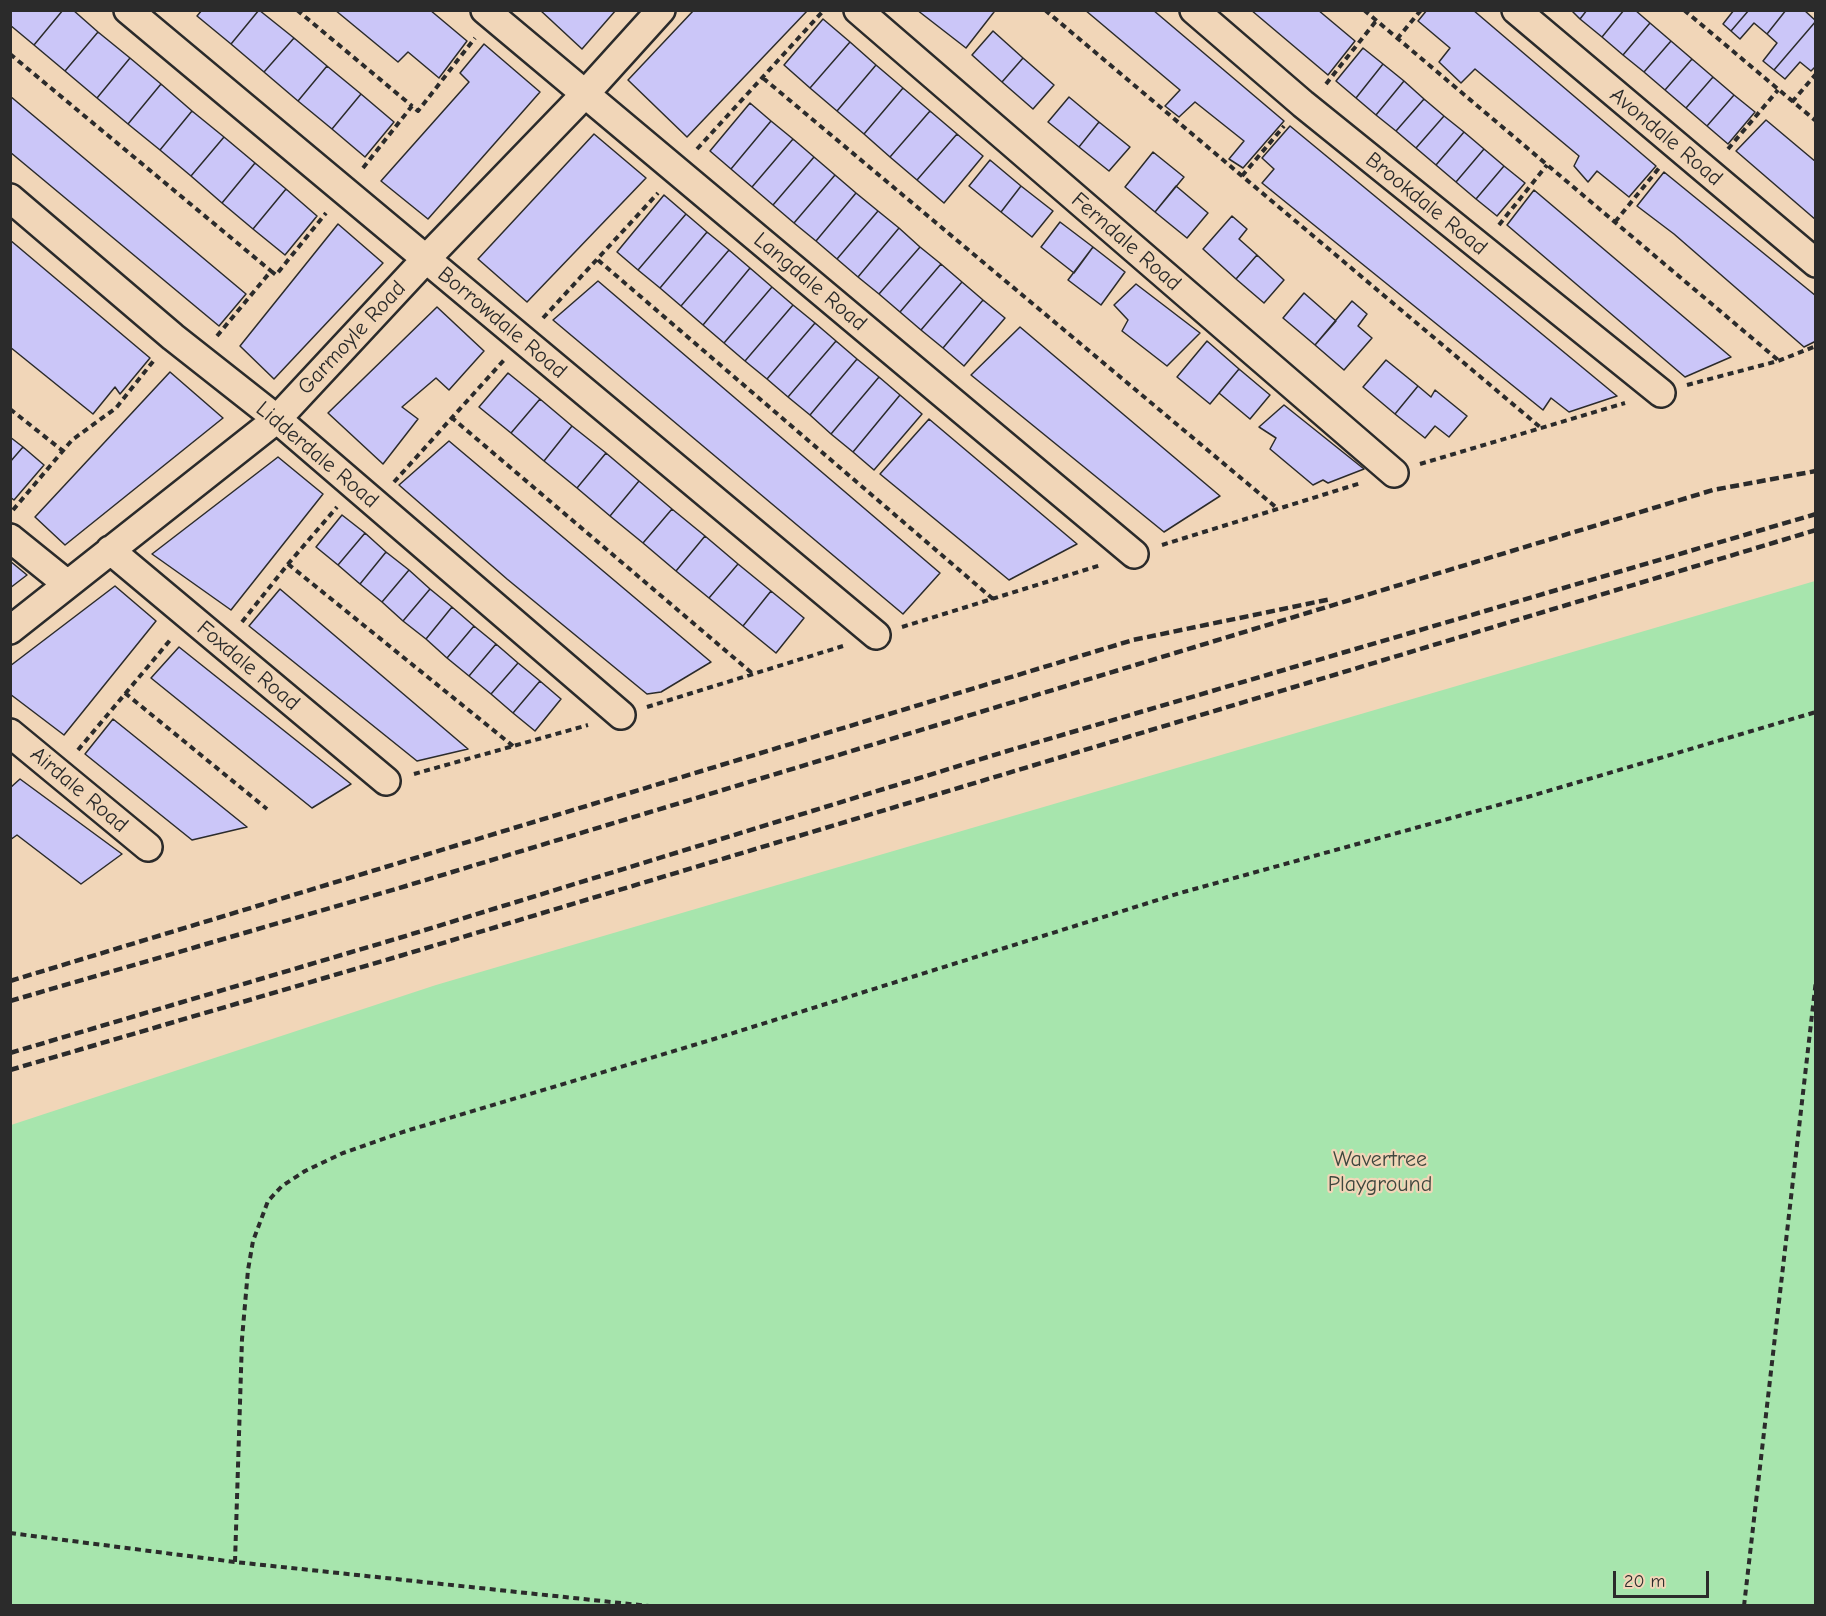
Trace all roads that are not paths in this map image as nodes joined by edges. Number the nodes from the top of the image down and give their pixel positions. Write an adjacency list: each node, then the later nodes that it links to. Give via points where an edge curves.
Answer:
1 (128, 10): 9 (street, Borrowdale Road)
2 (485, 10): 7 (street, Langdale Road)
3 (661, 10): 7 (street, Garmoyle Road)
4 (858, 10): 13 (street, Ferndale Road)
5 (1194, 10): 11 (street, Brookdale Road, via 1305,106)
6 (1516, 10): 10 (street, Avondale Road)
7 (585, 94): 9 (street, Garmoyle Road); 16 (street, Langdale Road)
8 (10, 198): 12 (street, Lidderdale Road)
9 (425, 260): 12 (street, Garmoyle Road); 19 (street, Borrowdale Road)
10 (1815, 263)
11 (1661, 393)
12 (276, 419): 15 (street, Garmoyle Road); 20 (street, Lidderdale Road)
13 (1394, 472)
14 (10, 538): 17 (street)
15 (110, 550): 17 (street, Garmoyle Road); 22 (street, Foxdale Road)
16 (1134, 554)
17 (67, 584): 18 (street, Garmoyle Road)
18 (10, 630)
19 (876, 636)
20 (621, 715)
21 (10, 733): 23 (street, Airdale Road)
22 (386, 781)
23 (148, 847)

